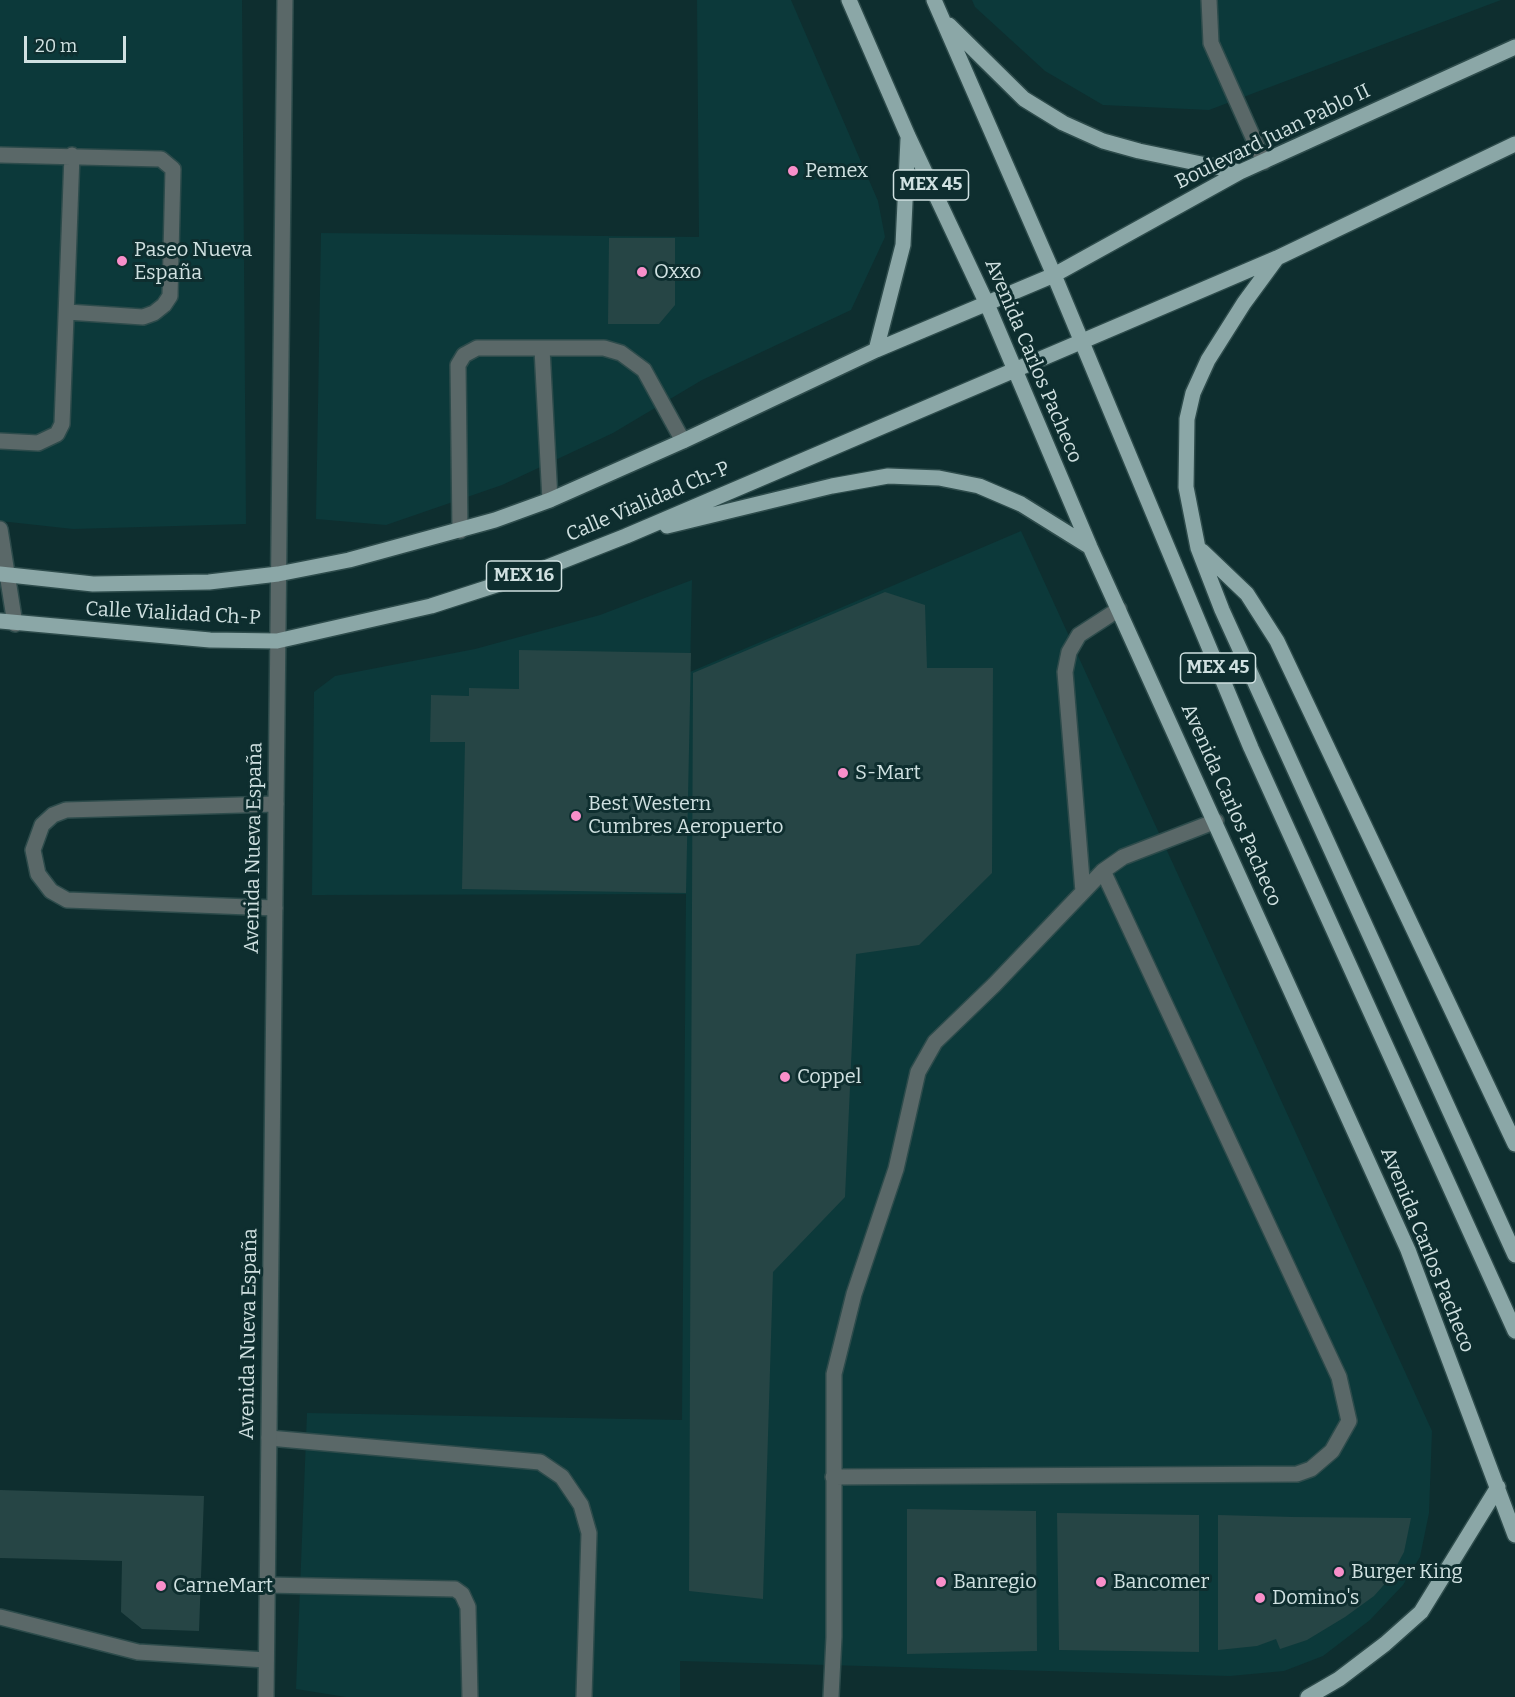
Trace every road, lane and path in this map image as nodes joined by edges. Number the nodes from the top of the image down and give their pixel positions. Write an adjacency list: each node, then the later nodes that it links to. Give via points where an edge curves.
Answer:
1 (285, 0): 29 (street, Avenida Nueva España)
2 (849, 0): 7 (main road, Avenida Carlos Pacheco / MEX 45)
3 (934, 0): 5 (main road, MEX 45)
4 (1209, 0): 11 (street, via 1211,43)
5 (942, 19): 12 (main road, via 1024,99 1063,123 1103,141 1139,151); 14 (main road, MEX 45)
6 (1515, 47): 11 (main road, Boulevard Juan Pablo II)
7 (908, 136): 15 (main road, Avenida Carlos Pacheco / MEX 45); 19 (main road, via 903,245)
8 (1515, 144): 13 (main road)
9 (0, 155): 10 (street)
10 (72, 155): 16 (street); 16 (street, via 161,159 172,169 174,189 170,296 164,305 154,314 143,316)
11 (1264, 162): 12 (main road, Boulevard Juan Pablo II)
12 (1240, 172): 14 (main road, Boulevard Juan Pablo II)
13 (1277, 258): 17 (main road); 28 (main road, via 1220,341 1193,393 1187,420 1186,487)
14 (1054, 274): 15 (main road, Calle Vialidad Ch-P); 17 (main road, MEX 45)
15 (987, 304): 19 (main road, Calle Vialidad Ch-P); 20 (main road, Avenida Carlos Pacheco / MEX 45)
16 (67, 312): 21 (street, via 62,424 57,434 38,443)
17 (1080, 340): 20 (main road, Calle Vialidad Ch-P / MEX 16); 41 (main road, MEX 45, via 1251,748)
18 (543, 349): 22 (street, via 604,348 635,362 644,370); 23 (street); 25 (street, via 477,348 464,355 458,365)
19 (876, 350): 22 (main road, Calle Vialidad Ch-P)
20 (1015, 369): 26 (main road, Calle Vialidad Ch-P / MEX 16); 27 (main road, Avenida Carlos Pacheco / MEX 45)
21 (0, 441)
22 (683, 441): 23 (main road, Calle Vialidad Ch-P)
23 (550, 500): 25 (main road, Calle Vialidad Ch-P)
24 (0, 530): 30 (street)
25 (460, 531): 29 (main road, Calle Vialidad Ch-P)
26 (626, 536): 27 (main road, via 888,476 939,478 979,486 1021,504); 33 (main road, Calle Vialidad Ch-P / MEX 16, via 527,576 431,606)
27 (1090, 547): 31 (main road, Avenida Carlos Pacheco / MEX 45)
28 (1198, 548): 39 (main road, via 1247,594 1277,641); 40 (main road, via 1222,610)
29 (278, 574): 30 (main road, Calle Vialidad Ch-P, via 136,585); 33 (street, Avenida Nueva España)
30 (4, 575): 32 (street)
31 (1119, 609): 35 (main road, Avenida Carlos Pacheco / MEX 45); 37 (street, via 1079,635 1068,652 1065,672)
32 (7, 623): 33 (main road, Calle Vialidad Ch-P / MEX 16, via 210,640)
33 (277, 641): 34 (street, Avenida Nueva España)
34 (276, 804): 38 (street, Avenida Nueva España); 38 (street, via 66,810 42,825 33,850 38,874 51,891 67,900)
35 (1216, 821): 36 (street, via 1123,857); 44 (main road, Avenida Carlos Pacheco / MEX 45, via 1407,1250)
36 (1103, 871): 37 (street); 43 (street, via 1339,1377 1349,1421 1332,1451 1298,1474)
37 (1083, 892): 43 (street, via 934,1042 918,1072 896,1169 843,1331 834,1374)
38 (274, 908): 42 (street, Avenida Nueva España)
39 (1515, 1144)
40 (1515, 1255)
41 (1515, 1331)
42 (269, 1438): 46 (street, Avenida Nueva España); 51 (street, via 540,1462 562,1477 581,1505 590,1533)
43 (833, 1477): 52 (street)
44 (1498, 1487): 45 (main road, Avenida Carlos Pacheco / MEX 45); 53 (main road, via 1421,1612 1367,1658)
45 (1515, 1534)
46 (267, 1585): 48 (street, Avenida Nueva España); 50 (street, via 455,1589 468,1607)
47 (0, 1617): 48 (street, via 138,1652)
48 (266, 1660): 49 (street, Avenida Nueva España)
49 (266, 1697)
50 (470, 1697)
51 (584, 1697)
52 (831, 1697)
53 (1308, 1697)

